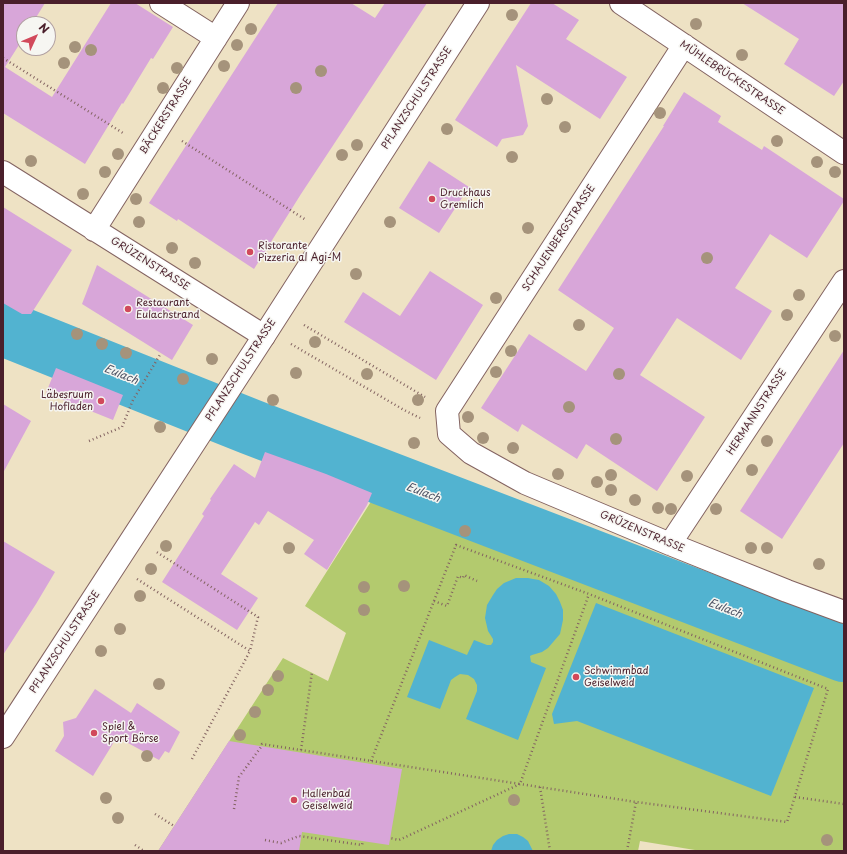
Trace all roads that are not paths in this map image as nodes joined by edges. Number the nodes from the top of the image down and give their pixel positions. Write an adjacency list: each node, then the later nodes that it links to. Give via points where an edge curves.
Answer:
1 (161, 3): 5 (street)
2 (238, 3): 5 (street, BÄCKERSTRASSE)
3 (478, 3): 11 (street, PFLANZSCHULSTRASSE)
4 (621, 3): 6 (street, MÜHLEBRÜCKESTRASSE)
5 (216, 38): 9 (street, BÄCKERSTRASSE)
6 (684, 45): 7 (street, MÜHLEBRÜCKESTRASSE); 12 (street, SCHAUENBERGSTRASSE, via 446,411)
7 (844, 153)
8 (3, 172): 9 (street, GRÜZENSTRASSE)
9 (94, 230): 11 (street, GRÜZENSTRASSE)
10 (844, 281): 13 (street, HERMANNSTRASSE)
11 (264, 336): 15 (street, PFLANZSCHULSTRASSE)
12 (449, 434): 13 (street, GRÜZENSTRASSE, via 471,453 525,483)
13 (670, 544): 14 (street, GRÜZENSTRASSE)
14 (844, 612)
15 (3, 737)

